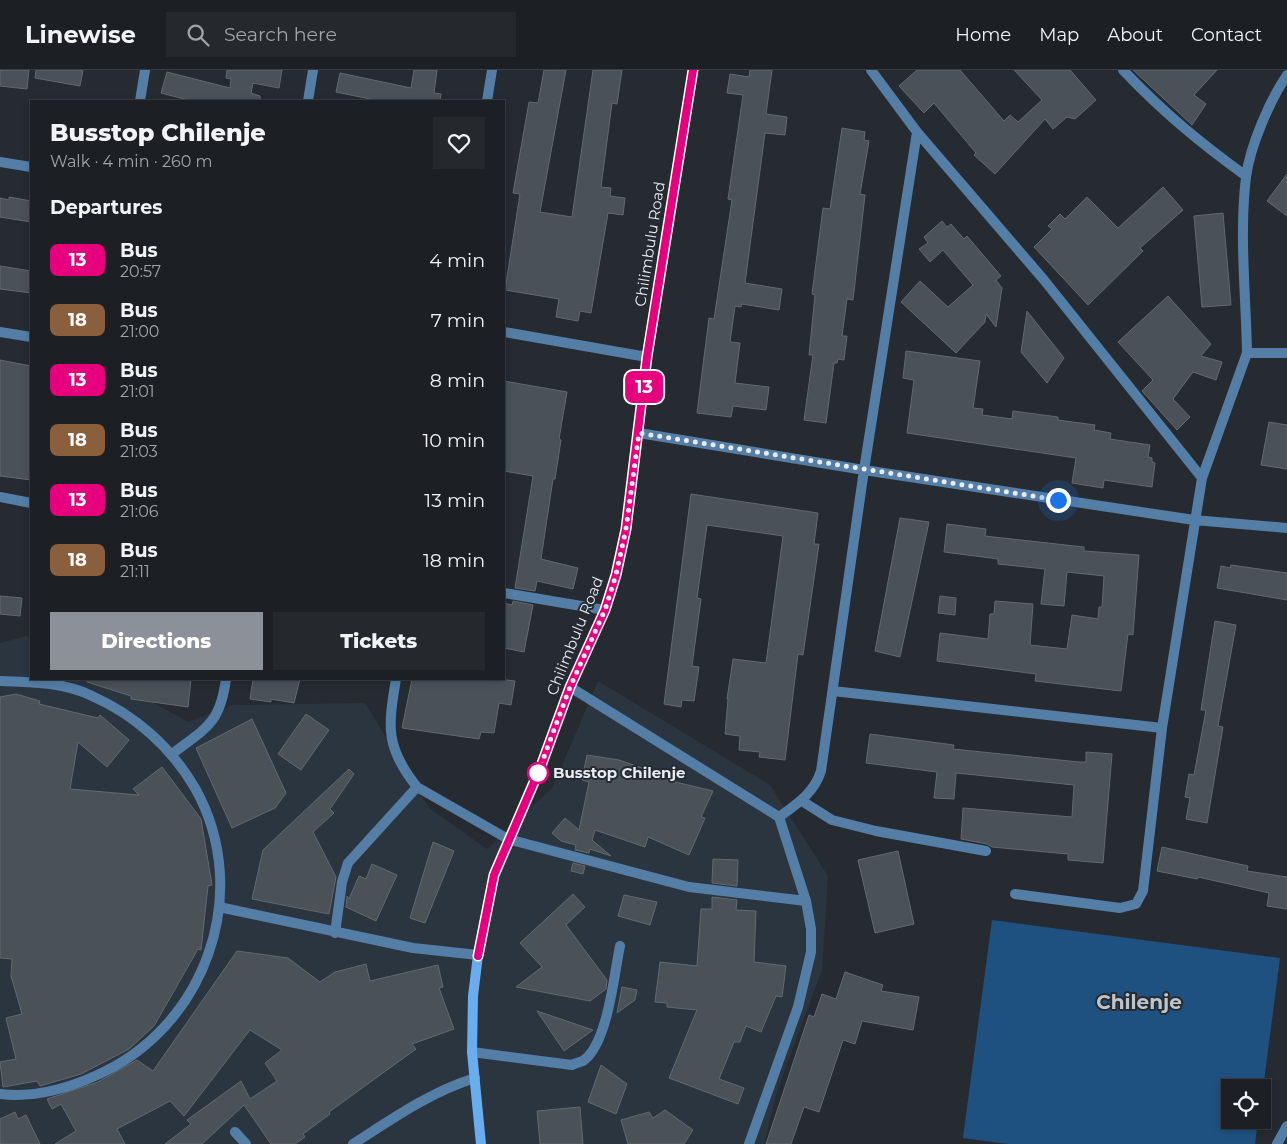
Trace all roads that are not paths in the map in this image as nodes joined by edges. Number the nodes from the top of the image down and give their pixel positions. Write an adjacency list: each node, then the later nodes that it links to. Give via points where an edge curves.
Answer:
1 (145, 70): 8 (street)
2 (313, 70): 9 (street)
3 (492, 70): 10 (street)
4 (694, 70): 20 (main road, Chilimbulu Road)
5 (871, 70): 11 (street)
6 (1123, 70): 14 (street, via 1192,137)
7 (1287, 74): 14 (street, via 1260,128)
8 (140, 100)
9 (308, 100)
10 (487, 100)
11 (917, 132): 22 (street); 23 (street, via 1044,280)
12 (0, 162): 13 (street)
13 (30, 167)
14 (1246, 176): 18 (street)
15 (0, 332): 17 (street)
16 (505, 332): 20 (street)
17 (30, 337)
18 (1247, 353): 19 (street); 23 (street)
19 (1287, 353)
20 (647, 357): 21 (main road, Chilimbulu Road)
21 (639, 433): 22 (street); 29 (main road, Chilimbulu Road, via 626,529)
22 (864, 470): 26 (street); 35 (street)
23 (1202, 478): 26 (street)
24 (0, 497): 25 (street)
25 (30, 503)
26 (1194, 520): 27 (street); 36 (street)
27 (1287, 528)
28 (505, 593): 29 (street)
29 (605, 610): 34 (main road, Chilimbulu Road)
30 (42, 680): 33 (street); 37 (street, via 91,695 128,716)
31 (226, 680): 37 (street, via 218,714 211,724)
32 (396, 680): 38 (street, via 389,721 393,748)
33 (0, 681)
34 (570, 687): 40 (street); 41 (main road, Chilimbulu Road, via 541,766)
35 (833, 691): 36 (street); 39 (street, via 819,778)
36 (1162, 728): 43 (street, via 1143,891 1136,904 1120,908)
37 (172, 754): 45 (street, via 195,788 211,826 219,866)
38 (417, 788): 41 (street); 46 (street, via 348,863)
39 (802, 801): 40 (street); 42 (street, via 832,820)
40 (780, 817): 44 (street)
41 (508, 839): 44 (street, via 689,887); 48 (main road, Chilimbulu Road, via 494,875)
42 (986, 851)
43 (1015, 894)
44 (806, 901): 57 (street, via 811,929 808,970 798,1007)
45 (219, 907): 46 (street); 51 (street, via 213,942 201,974 183,1005 137,1054 76,1084 39,1094)
46 (335, 933): 48 (street)
47 (620, 946): 49 (street, via 605,1026 583,1060 572,1065)
48 (478, 956): 49 (main road, Chilimbulu Road)
49 (472, 1052): 50 (main road, Chilimbulu Road)
50 (475, 1078): 55 (street, via 426,1098); 56 (main road, Chilimbulu Road)
51 (0, 1094)
52 (1287, 1126): 58 (street)
53 (235, 1132): 54 (street)
54 (246, 1144)
55 (353, 1144)
56 (482, 1144)
57 (748, 1144)
58 (1277, 1144)

